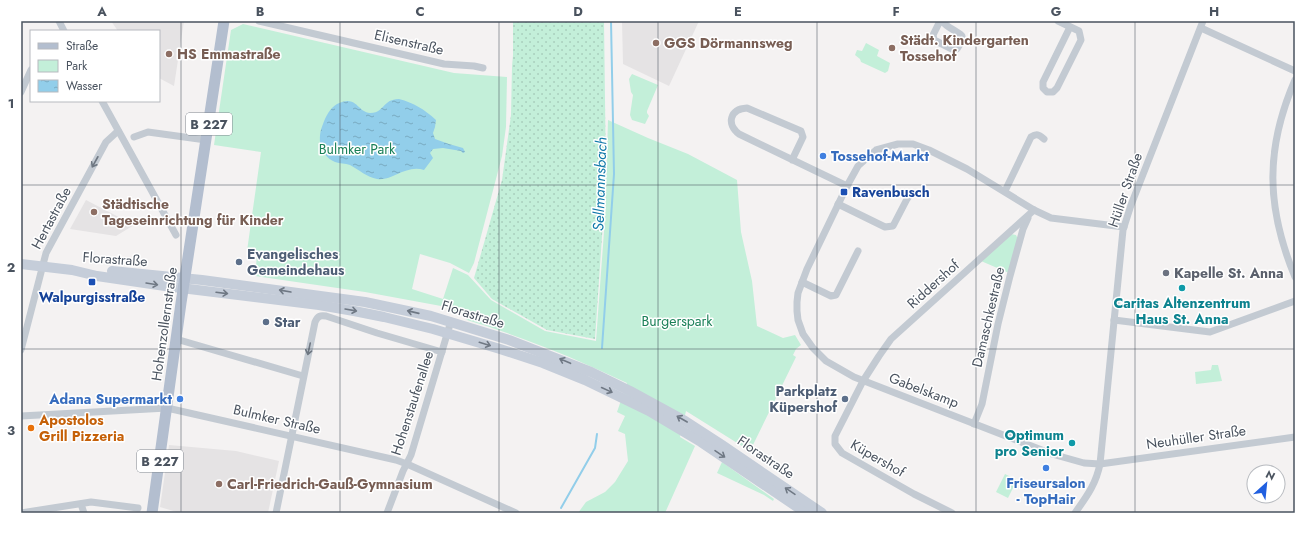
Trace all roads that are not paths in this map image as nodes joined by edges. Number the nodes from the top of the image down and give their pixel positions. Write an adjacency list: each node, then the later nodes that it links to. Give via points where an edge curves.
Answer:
1 (224, 21): 15 (main road, Hohenzollernstraße / B 227)
2 (259, 21): 6 (street, Elisenstraße, via 444,64)
3 (1058, 21): 5 (street)
4 (1202, 24): 7 (street); 22 (street, Hüller Straße)
5 (1070, 27): 5 (street, via 1044,82 1043,88 1048,92 1058,88 1081,40 1079,31)
6 (483, 68)
7 (1295, 71)
8 (30, 72): 10 (street)
9 (1295, 80): 27 (street, via 1282,111 1272,172 1278,228)
10 (21, 92)
11 (103, 102): 12 (street)
12 (118, 131): 23 (street); 26 (street, Hertastraße, one-way to 26, via 106,142 46,253)
13 (134, 138): 15 (street, via 151,132)
14 (1044, 139): 18 (street, via 1035,134 1031,137)
15 (206, 140): 29 (main road, Hohenzollernstraße / B 227)
16 (792, 160): 16 (street, via 734,130 731,125 734,112 740,108 747,108 801,132 803,137); 17 (street)
17 (847, 186): 18 (street, Gabelskamp, via 858,166 876,150 898,144 913,144 967,169); 20 (street, Gabelskamp)
18 (1005, 192): 21 (street, Gabelskamp)
19 (911, 193): 20 (street, via 893,226 885,226)
20 (838, 204): 28 (street, Gabelskamp)
21 (1031, 213): 22 (street, Gabelskamp); 39 (street, Riddershof, via 892,339); 42 (street, Damaschkestraße, via 1023,229 1010,276 982,404)
22 (1124, 227): 31 (street, Hüller Straße)
23 (176, 235)
24 (858, 251): 28 (street, via 836,295 831,296)
25 (21, 264): 26 (main road, Florastraße)
26 (41, 267): 29 (main road, Florastraße, via 89,269); 35 (street, Hertastraße)
27 (1295, 277)
28 (802, 282): 39 (street, Gabelskamp, via 798,293 797,311 798,320 808,341 826,360)
29 (184, 283): 32 (main road, Florastraße, one-way to 29, via 366,302 270,288); 33 (main road, Florastraße, one-way to 33, via 354,311); 34 (main road, Hohenzollernstraße / B 227)
30 (1295, 301): 31 (street, via 1210,332)
31 (1114, 320): 46 (street, Hüller Straße)
32 (451, 321): 33 (street, Hohenstaufenallee); 56 (main road, Florastraße, one-way to 32, via 694,426 630,391 544,352)
33 (448, 333): 37 (street, Hohenstaufenallee); 55 (main road, Florastraße, one-way to 55, via 543,363 627,399 701,442)
34 (176, 339): 38 (street); 40 (main road, Hohenzollernstraße / B 227)
35 (22, 341): 36 (street, Hertastraße)
36 (21, 350)
37 (442, 352): 38 (street, one-way to 38, via 319,316 315,322); 45 (street, Hohenstaufenallee)
38 (303, 376): 43 (street)
39 (863, 381): 42 (street, Gabelskamp); 57 (street, Küpershof, via 835,436 838,449 882,476)
40 (167, 408): 41 (street, Bulmker Straße); 43 (street, Bulmker Straße); 51 (main road, Hohenzollernstraße / B 227)
41 (21, 416)
42 (974, 424): 46 (street, Gabelskamp, via 1060,456 1084,463)
43 (291, 436): 45 (street, Bulmker Straße); 52 (street)
44 (1295, 437): 46 (street, Neuhüller Straße)
45 (407, 464): 53 (street, Hohenstaufenallee); 54 (street, Bulmker Straße)
46 (1100, 464): 58 (street, Hüller Straße, via 1093,487)
47 (81, 504): 48 (street, via 91,502); 49 (street); 50 (street)
48 (138, 508)
49 (21, 513)
50 (84, 513)
51 (152, 513)
52 (276, 513)
53 (387, 513)
54 (516, 513)
55 (806, 513)
56 (822, 513)
57 (952, 513)
58 (1075, 513)

